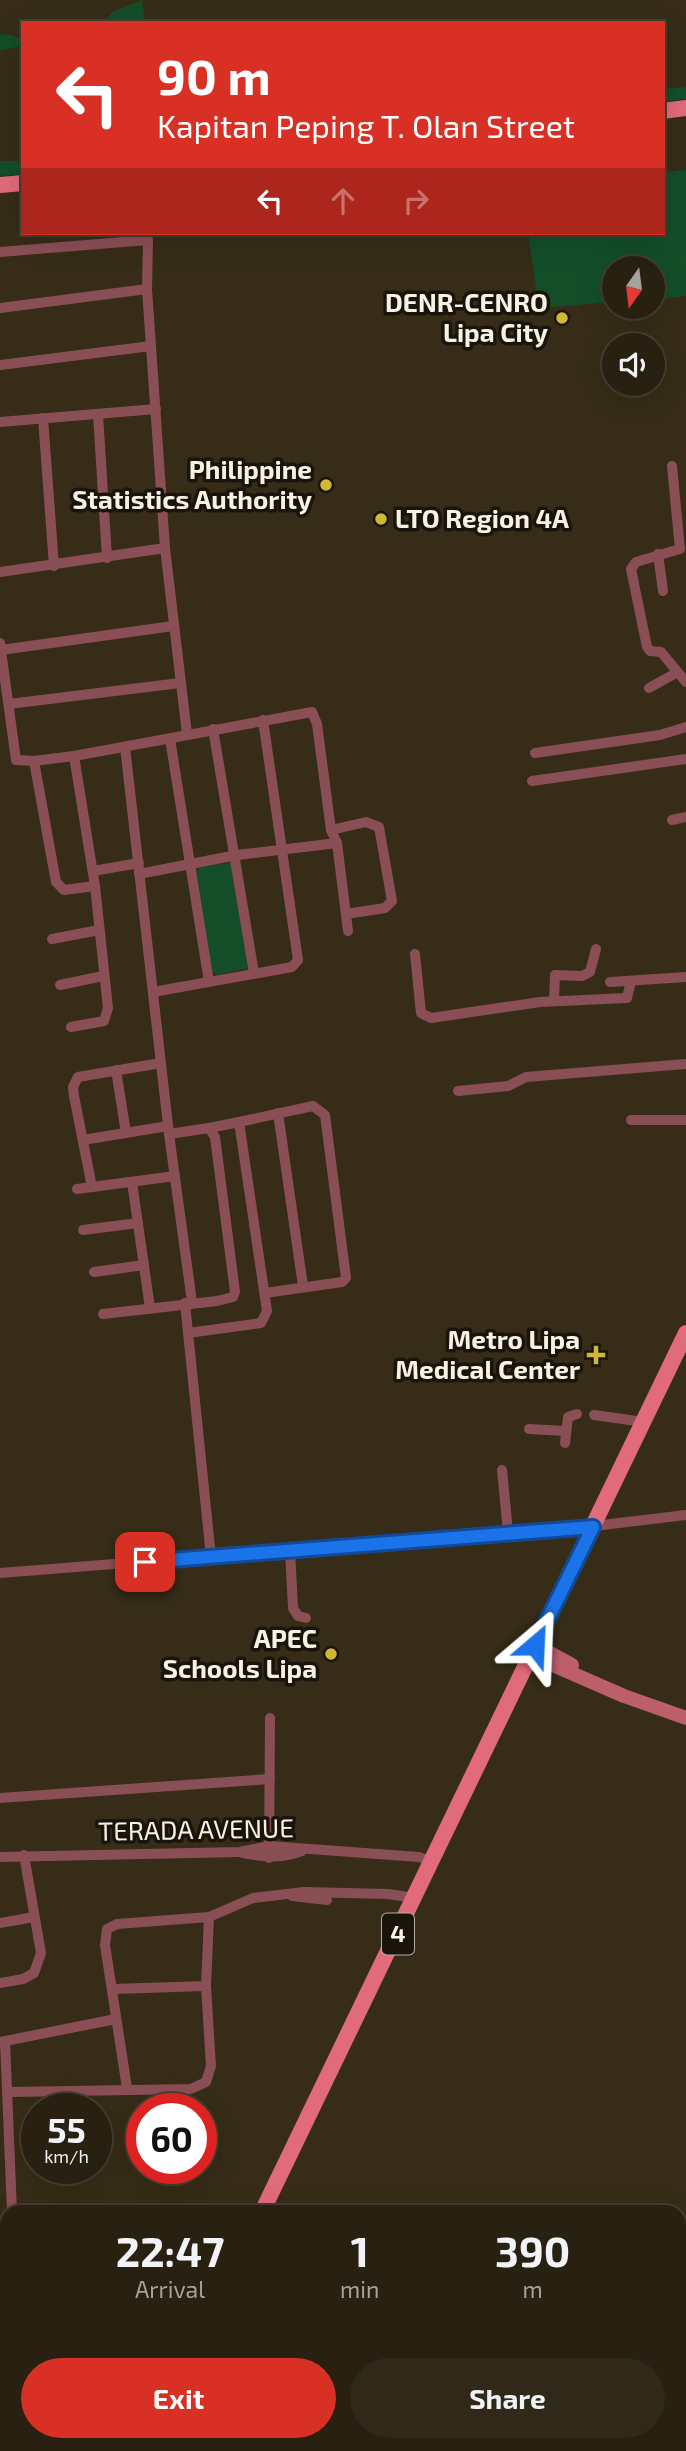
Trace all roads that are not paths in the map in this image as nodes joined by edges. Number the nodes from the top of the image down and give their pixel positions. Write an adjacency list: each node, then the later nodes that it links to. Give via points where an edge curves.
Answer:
1 (686, 108): 2 (main road)
2 (665, 111)
3 (21, 183): 4 (main road)
4 (0, 185)
5 (0, 252): 6 (street, via 148,240)
6 (147, 289): 7 (street); 8 (street)
7 (0, 308)
8 (151, 346): 9 (street); 10 (street)
9 (0, 365)
10 (156, 409): 11 (street); 15 (street)
11 (98, 414): 12 (street); 17 (street)
12 (43, 418): 13 (street); 18 (street)
13 (0, 422)
14 (672, 466): 16 (street, via 681,547)
15 (164, 548): 17 (street); 21 (street)
16 (658, 554): 20 (street); 23 (street, via 632,566 634,596 649,649 661,652)
17 (107, 558): 18 (street)
18 (54, 566): 19 (street)
19 (0, 572)
20 (663, 591)
21 (173, 626): 22 (street); 25 (street)
22 (1, 646): 27 (street)
23 (676, 673): 24 (street); 26 (street)
24 (686, 682)
25 (180, 683): 27 (street); 31 (street)
26 (649, 688)
27 (9, 704): 37 (street, via 16,760)
28 (263, 720): 30 (street); 41 (street, via 307,711 315,716); 43 (street)
29 (686, 727): 34 (street)
30 (213, 729): 31 (street); 44 (street)
31 (187, 734): 32 (street)
32 (170, 739): 33 (street); 45 (street)
33 (125, 747): 35 (street); 46 (street)
34 (535, 753)
35 (74, 756): 37 (street); 47 (street)
36 (686, 759): 38 (street)
37 (34, 761): 48 (street, via 56,882 64,890)
38 (532, 781)
39 (686, 817): 40 (street)
40 (672, 820)
41 (331, 830): 42 (street); 49 (street, via 366,822 379,827 392,901 385,908)
42 (337, 843): 43 (street); 49 (street)
43 (284, 849): 44 (street); 55 (street, via 298,960 292,967)
44 (237, 855): 45 (street); 55 (street)
45 (190, 865): 46 (street); 59 (street)
46 (139, 868): 47 (street); 62 (street)
47 (93, 871): 48 (street)
48 (95, 886): 50 (street)
49 (346, 914): 51 (street)
50 (99, 930): 52 (street); 56 (street)
51 (348, 931)
52 (52, 939)
53 (596, 948): 63 (street, via 590,972 555,975)
54 (415, 954): 63 (street, via 424,1016)
55 (254, 973): 59 (street)
56 (103, 976): 61 (street); 64 (street, via 104,1021)
57 (686, 977): 58 (street)
58 (631, 981): 60 (street); 63 (street, via 628,998)
59 (209, 982): 62 (street)
60 (610, 982)
61 (60, 985)
62 (153, 992): 65 (street)
63 (554, 1001)
64 (71, 1027)
65 (160, 1063): 67 (street); 74 (street)
66 (686, 1064): 68 (street, via 526,1077 508,1086)
67 (116, 1070): 75 (street); 76 (street, via 78,1077 73,1087)
68 (457, 1091)
69 (278, 1113): 72 (street); 85 (street); 85 (street, via 313,1106 320,1109 328,1141 346,1278)
70 (631, 1120): 71 (street)
71 (686, 1120)
72 (239, 1122): 73 (street); 86 (street)
73 (209, 1128): 74 (street); 87 (street, via 217,1147 236,1292 233,1297)
74 (168, 1130): 75 (street); 77 (street)
75 (126, 1133): 76 (street)
76 (83, 1140): 79 (street)
77 (175, 1176): 78 (street); 87 (street)
78 (132, 1182): 79 (street); 81 (street)
79 (92, 1186): 80 (street)
80 (77, 1189)
81 (138, 1223): 82 (street); 83 (street)
82 (83, 1230)
83 (144, 1265): 84 (street); 88 (street)
84 (94, 1272)
85 (303, 1286): 86 (street)
86 (265, 1293): 90 (street, via 267,1311 261,1323)
87 (189, 1303): 88 (street); 90 (street)
88 (150, 1308): 89 (street)
89 (103, 1314)
90 (188, 1332): 101 (street)
91 (686, 1333): 94 (main road, 4)
92 (577, 1413): 95 (street, via 568,1417 565,1437)
93 (594, 1415): 94 (street)
94 (644, 1422): 98 (main road, 4)
95 (529, 1429)
96 (502, 1470): 99 (street)
97 (686, 1515): 98 (street)
98 (593, 1527): 99 (street); 104 (main road, 4)
99 (508, 1532): 100 (street)
100 (290, 1550): 101 (street); 103 (street, via 293,1608)
101 (211, 1557): 102 (street)
102 (0, 1573)
103 (306, 1618)
104 (532, 1650): 105 (main road); 106 (main road, via 624,1696); 113 (main road, 4)
105 (686, 1712)
106 (686, 1717)
107 (270, 1718): 108 (street)
108 (270, 1779): 109 (street); 110 (street)
109 (0, 1798)
110 (269, 1852): 111 (street, TERADA AVENUE); 113 (street, TERADA AVENUE, via 288,1857 303,1851 419,1857)
111 (24, 1855): 112 (street, TERADA AVENUE); 115 (street)
112 (0, 1857)
113 (433, 1862): 114 (main road, 4)
114 (414, 1901): 116 (street, via 253,1898); 127 (main road, 4)
115 (34, 1917): 117 (street); 118 (street, via 41,1953 38,1966 23,1979)
116 (209, 1917): 119 (street); 120 (street, via 117,1924 107,1929)
117 (0, 1923)
118 (0, 1983)
119 (206, 1986): 120 (street); 123 (street, via 211,2066 206,2082 191,2089)
120 (113, 1989): 121 (street)
121 (116, 2019): 122 (street); 123 (street)
122 (3, 2042): 124 (street)
123 (127, 2088): 124 (street)
124 (9, 2092): 125 (street)
125 (5, 2114): 126 (street)
126 (6, 2197)
127 (265, 2205)

